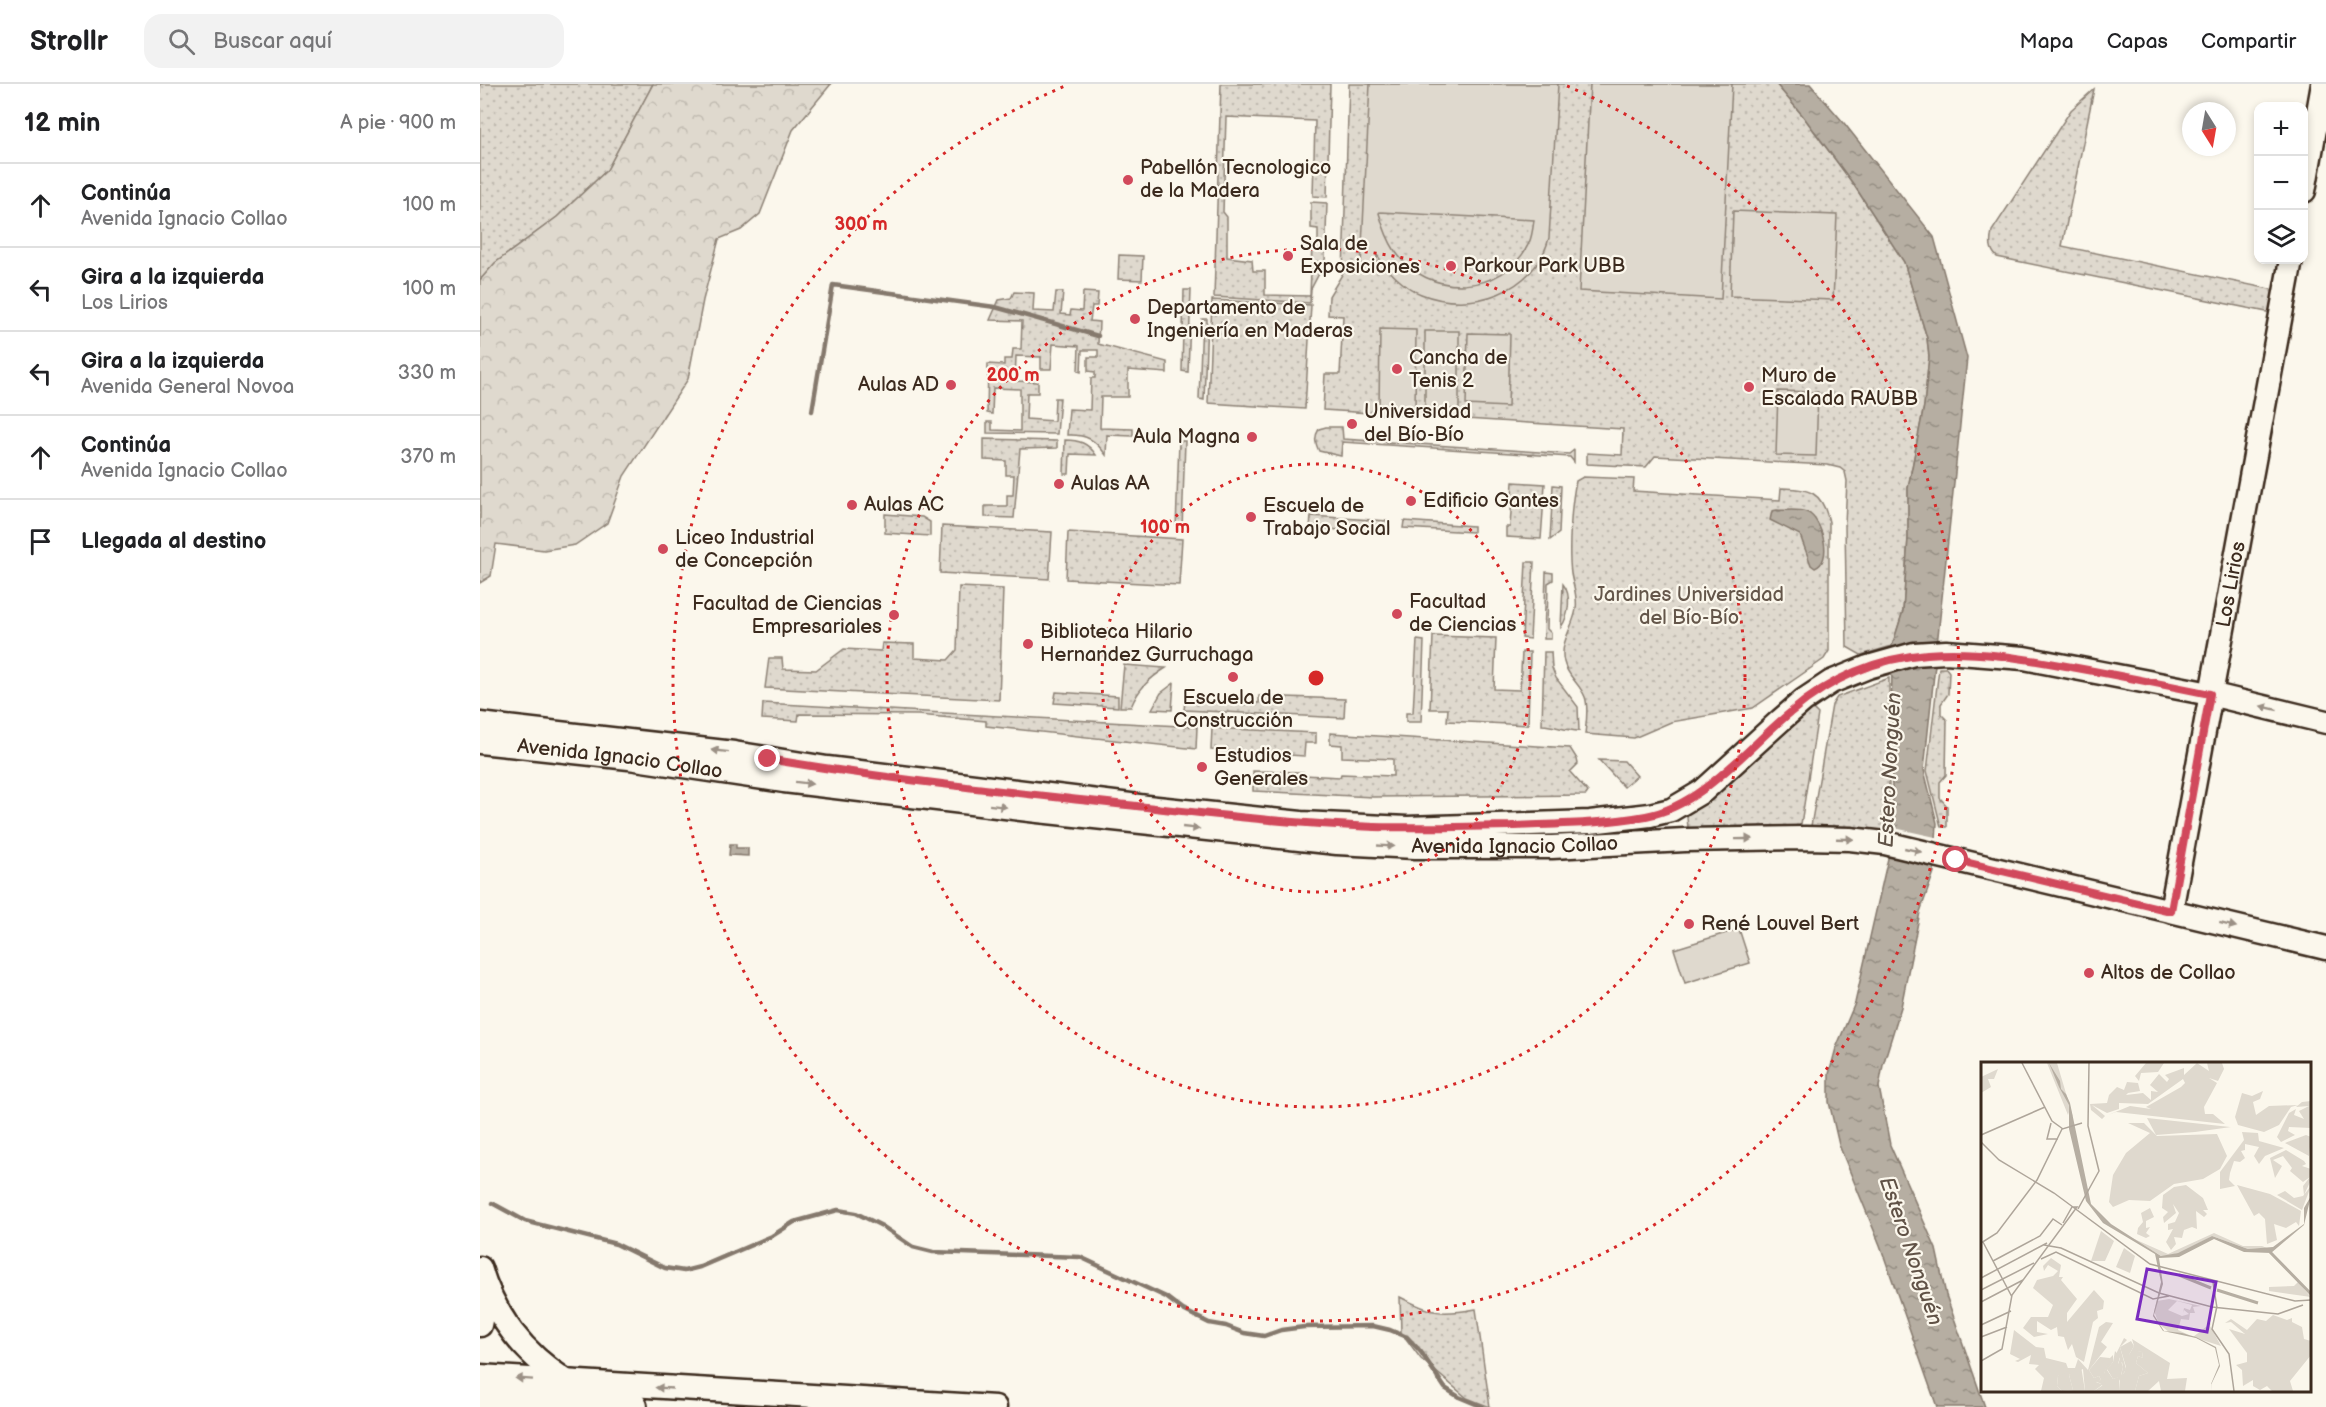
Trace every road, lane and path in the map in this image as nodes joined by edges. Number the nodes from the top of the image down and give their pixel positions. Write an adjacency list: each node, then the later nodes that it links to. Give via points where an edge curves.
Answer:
1 (2323, 84): 2 (main road)
2 (2308, 168)
3 (2290, 264): 4 (main road, Los Lirios)
4 (2210, 694): 5 (main road, Avenida Ignacio Collao, one-way to 4); 6 (main road, Avenida Ignacio Collao, one-way to 6, via 2024,658 1946,652 1914,654 1831,682 1804,700 1702,790 1671,810 1623,819 1456,827 1374,827 1221,815); 8 (main road, Los Lirios)
5 (2326, 722)
6 (480, 724)
7 (480, 741): 8 (main road, Avenida Ignacio Collao, one-way to 8, via 827,786 1337,843 1552,848 1685,840 1862,840)
8 (2171, 911): 9 (main road, Avenida Ignacio Collao, one-way to 9)
9 (2326, 948)
10 (482, 1273): 11 (main road, via 485,1300); 13 (main road, via 511,1332 537,1360)
11 (480, 1324)
12 (480, 1376): 13 (main road, one-way to 12)
13 (567, 1382): 16 (main road, one-way to 13)
14 (480, 1398): 15 (highway)
15 (632, 1407)
16 (995, 1407)

